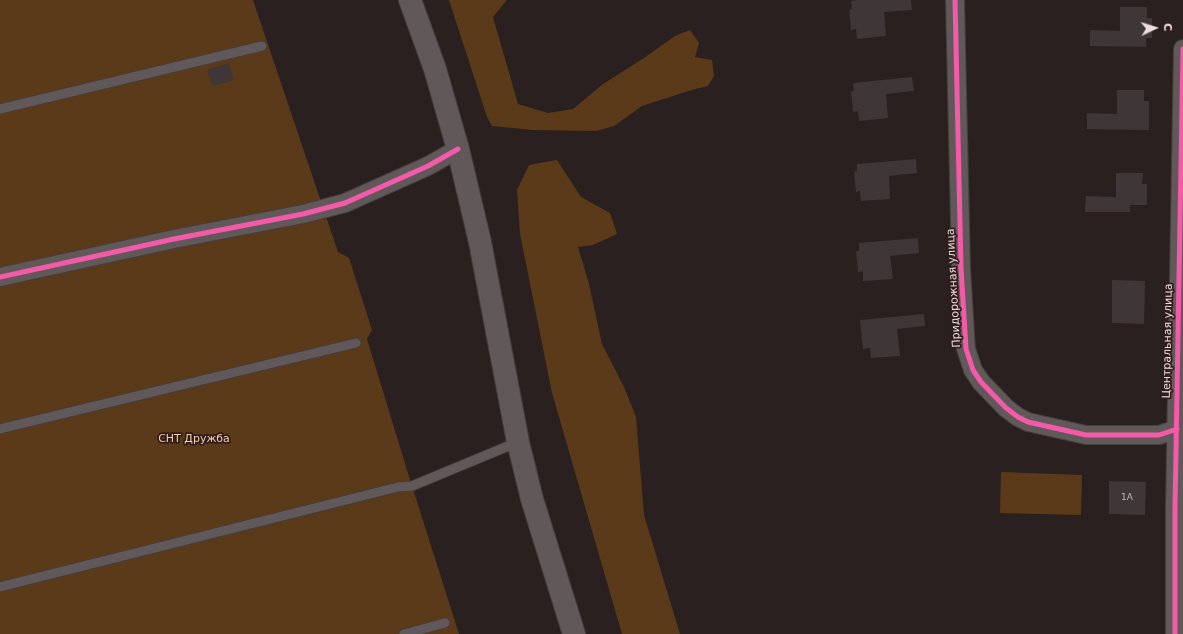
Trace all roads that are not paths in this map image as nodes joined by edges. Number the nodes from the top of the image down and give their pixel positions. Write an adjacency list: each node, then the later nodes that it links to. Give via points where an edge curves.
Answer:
1 (410, 0): 6 (main road, via 435,69)
2 (955, 0): 10 (street, Придорожная улица, via 961,268 966,350 973,370 1006,408 1028,422 1086,436)
3 (262, 46): 5 (lane)
4 (1183, 49): 10 (street, Центральная улица)
5 (0, 109)
6 (458, 149): 7 (street, via 428,166 345,203); 11 (main road, via 480,242)
7 (0, 277)
8 (356, 343): 9 (lane)
9 (0, 428)
10 (1180, 436): 14 (street, Центральная улица)
11 (518, 442): 12 (lane, via 412,486 398,487); 16 (main road, via 532,499)
12 (0, 587)
13 (445, 623): 15 (lane)
14 (1178, 633)
15 (404, 634)
16 (574, 634)

